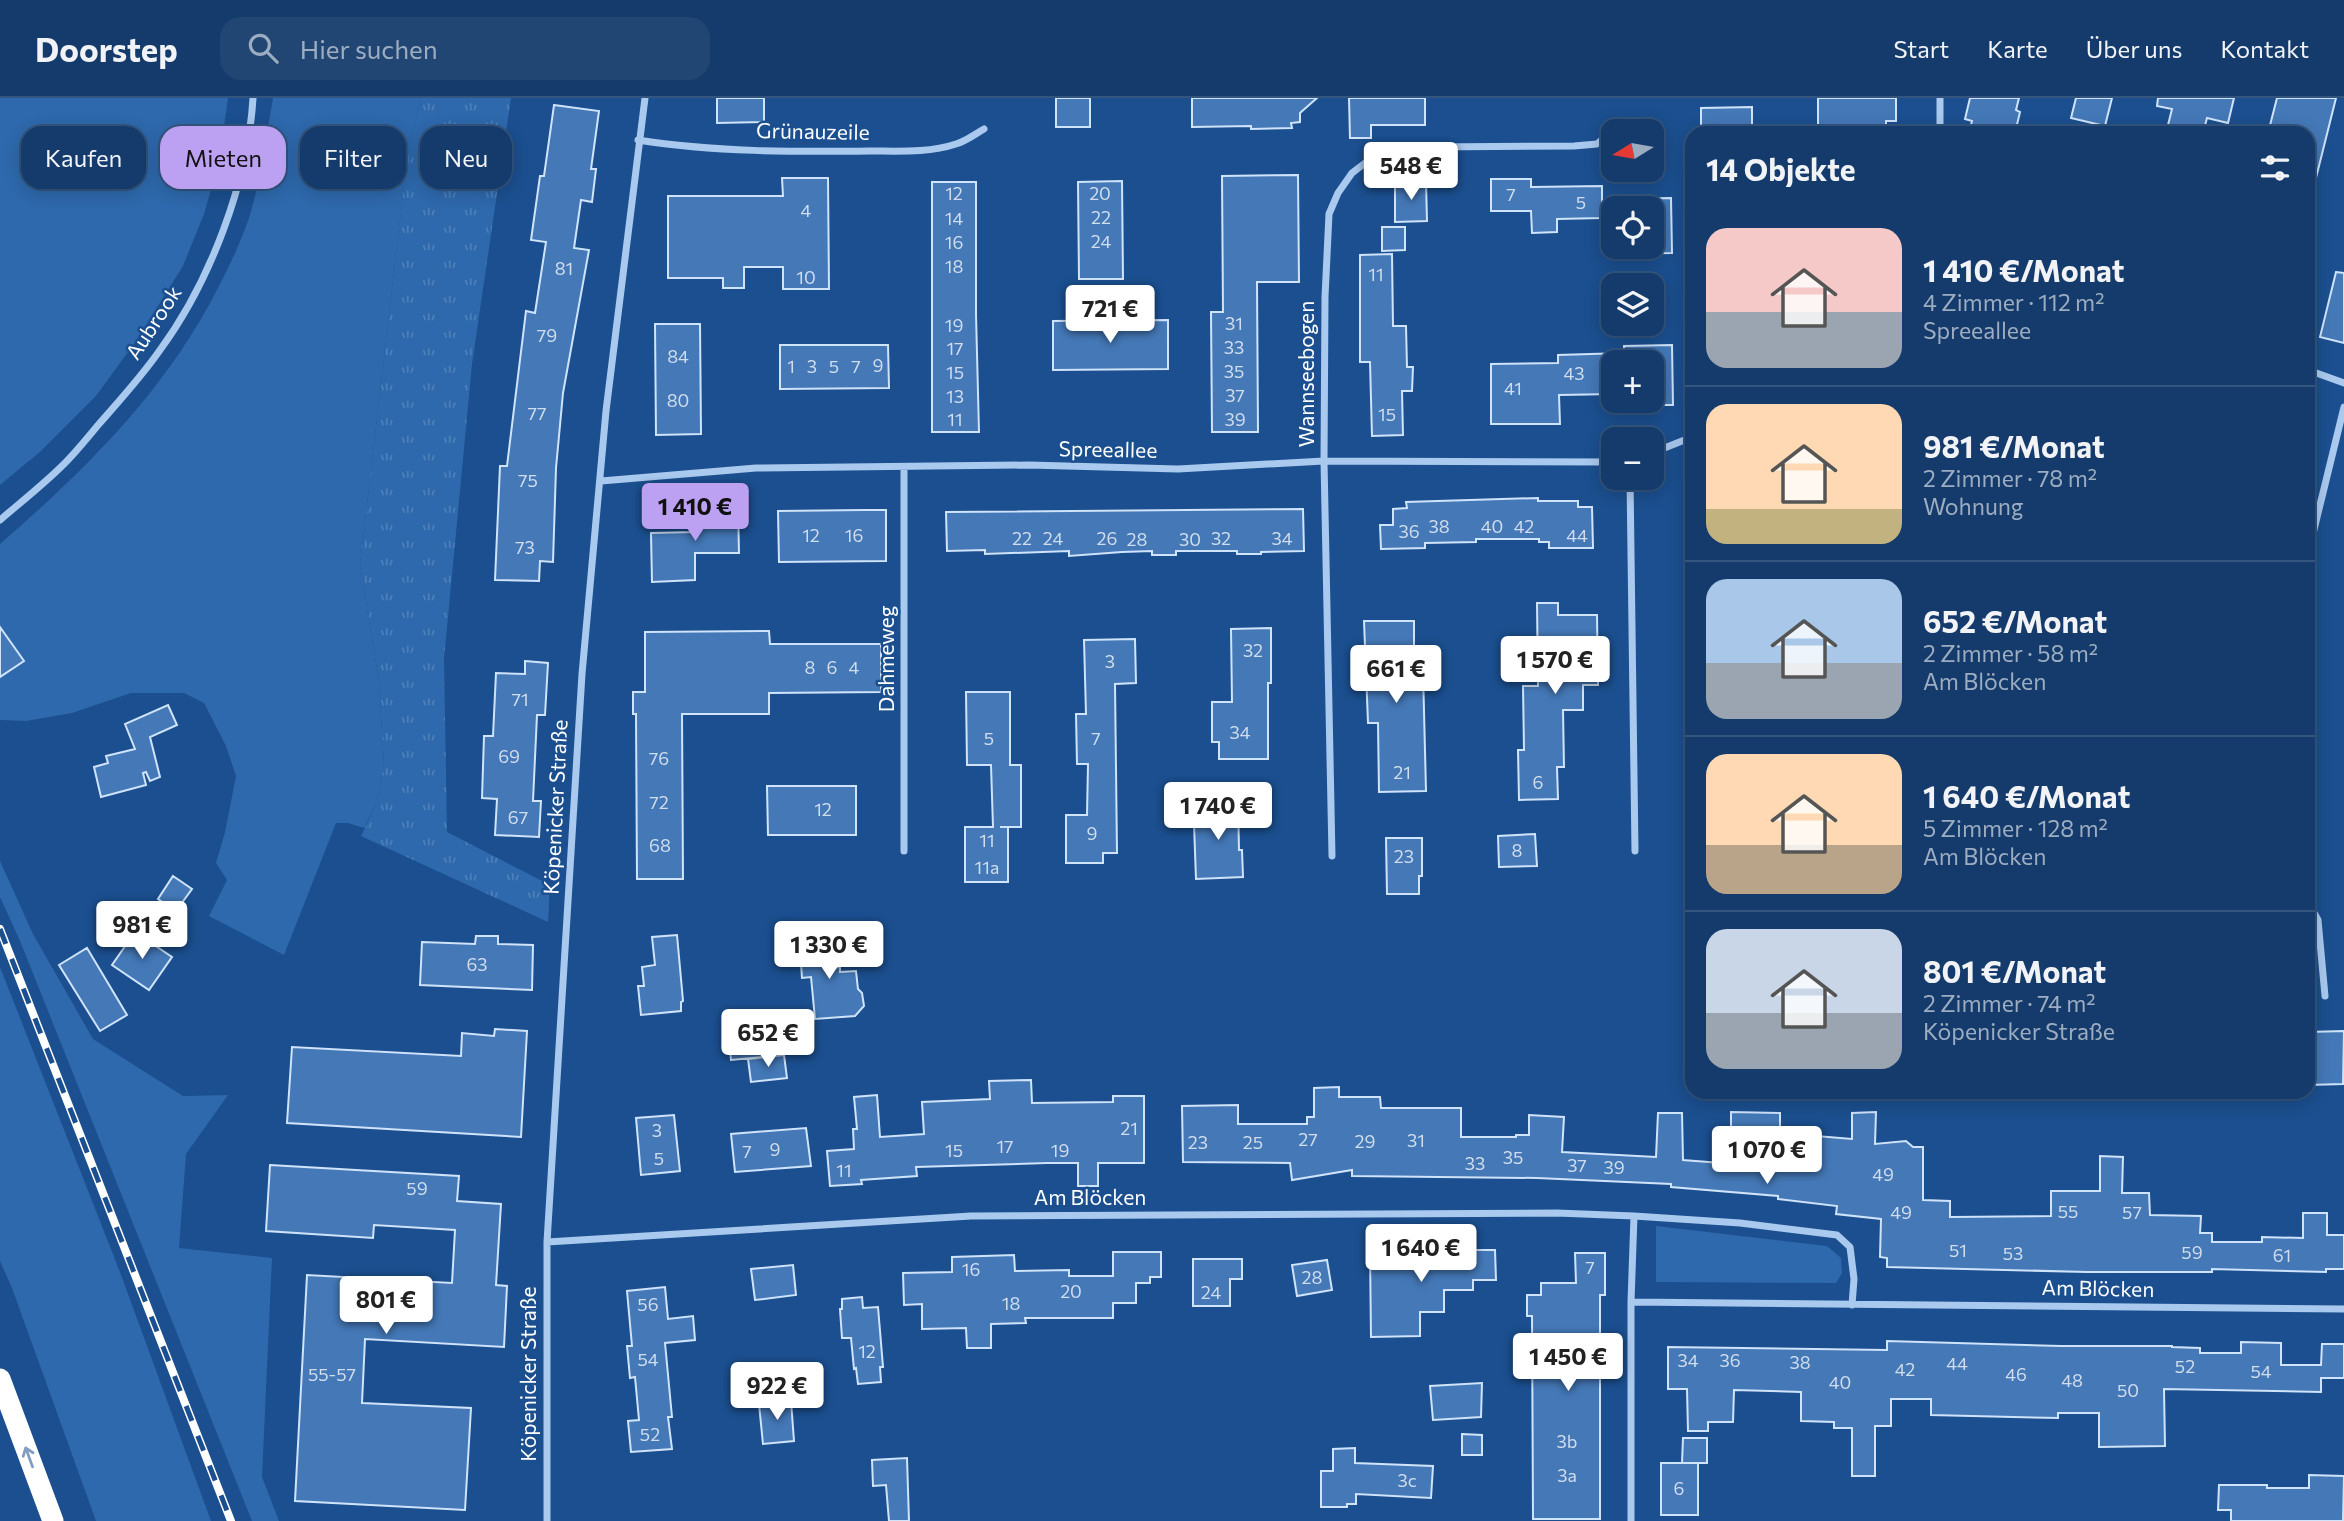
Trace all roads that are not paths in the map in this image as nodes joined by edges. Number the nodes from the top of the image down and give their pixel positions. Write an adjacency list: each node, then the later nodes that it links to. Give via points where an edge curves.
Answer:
1 (253, 98): 18 (street, Aubrook, via 241,173 197,291 126,394 65,463)
2 (645, 98): 6 (street, Köpenicker Straße)
3 (1940, 98): 4 (street)
4 (1940, 126)
5 (984, 129): 6 (street, Grünauzeile, via 958,144 897,151 676,146)
6 (638, 140): 16 (street, Köpenicker Straße)
7 (1601, 140): 13 (street, Wannseebogen, via 1574,146 1399,150 1373,157 1352,173 1329,214)
8 (2315, 373): 9 (street)
9 (2344, 383)
10 (2344, 407): 19 (street)
11 (1685, 440): 12 (street)
12 (1664, 448)
13 (1324, 461): 14 (street, Spreeallee); 15 (street, Spreeallee, via 1178,469); 22 (street, Wannseebogen)
14 (1601, 462)
15 (904, 467): 16 (street, Spreeallee, via 756,468); 20 (street, Dahmeweg)
16 (601, 481): 26 (street, Köpenicker Straße, via 587,596)
17 (1630, 490): 21 (street)
18 (0, 520)
19 (2315, 525)
20 (904, 851)
21 (1635, 851)
22 (1332, 856)
23 (2315, 915): 24 (street)
24 (2325, 996)
25 (1634, 1216): 26 (street, Am Blöcken, via 971,1216); 27 (street); 28 (street, Am Blöcken, via 1837,1234 1850,1247)
26 (547, 1242): 32 (street, Köpenicker Straße)
27 (1631, 1302): 28 (street, Am Blöcken); 33 (street)
28 (1852, 1305): 29 (street, Am Blöcken)
29 (2344, 1309)
30 (0, 1379): 31 (highway, one-way to 30)
31 (53, 1521)
32 (547, 1521)
33 (1631, 1521)

